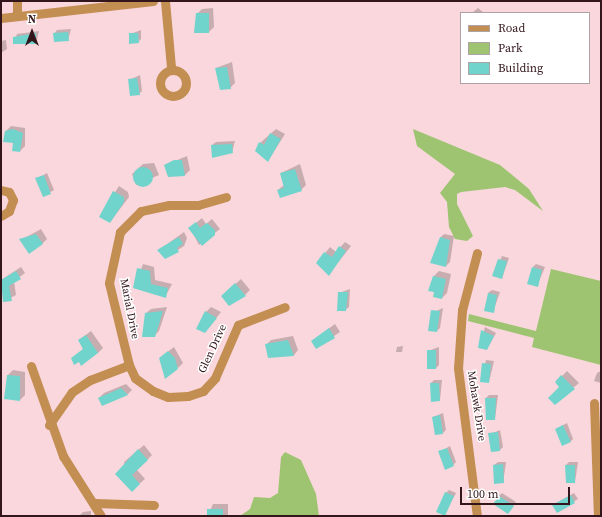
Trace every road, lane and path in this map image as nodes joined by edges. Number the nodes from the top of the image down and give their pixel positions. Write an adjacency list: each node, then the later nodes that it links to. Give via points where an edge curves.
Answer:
1 (17, 1): 4 (street)
2 (152, 1): 4 (street)
3 (165, 1): 6 (street)
4 (17, 16): 5 (street)
5 (1, 18)
6 (171, 67)
7 (1, 190): 9 (street, via 9,192 13,200 9,211)
8 (226, 196): 12 (street, Marial Drive, via 198,205 168,205 141,211 120,232 109,283)
9 (1, 216)
10 (477, 253): 19 (street, Mohawk Drive, via 462,310 458,368)
11 (285, 307): 12 (street, Glen Drive, via 238,325 215,378 203,391 188,396 168,397 153,391 136,378)
12 (129, 365): 15 (street, via 90,380 72,392)
13 (31, 366): 15 (street)
14 (594, 403): 20 (street)
15 (49, 425): 16 (street, via 73,475)
16 (95, 503): 17 (street); 18 (street)
17 (154, 505)
18 (101, 516)
19 (477, 516)
20 (598, 516)

